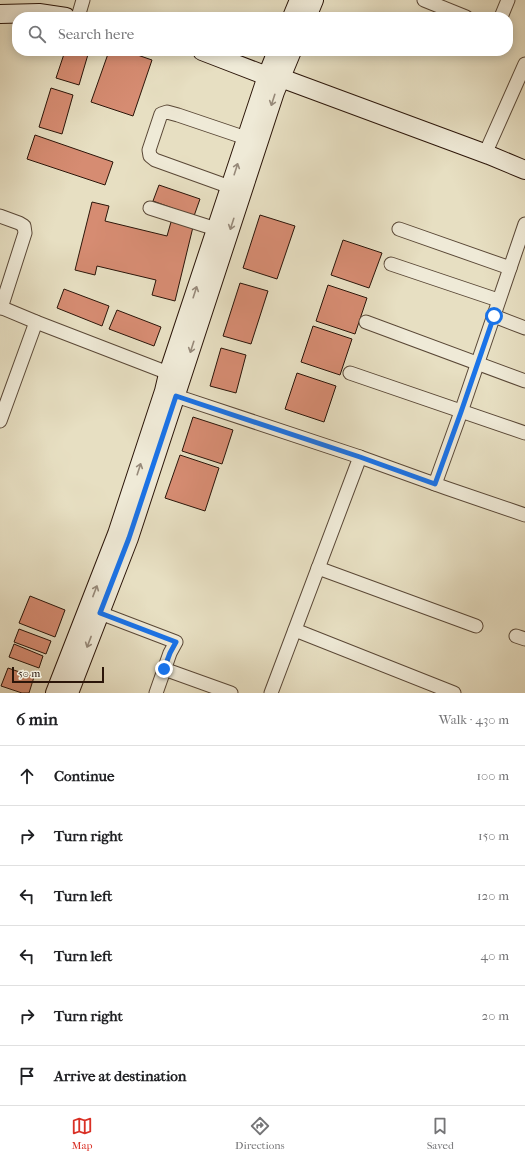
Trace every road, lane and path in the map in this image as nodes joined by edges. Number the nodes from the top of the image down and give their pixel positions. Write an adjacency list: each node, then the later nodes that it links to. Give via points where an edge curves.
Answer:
1 (83, 0): 6 (street)
2 (299, 0): 7 (street)
3 (314, 0): 8 (street)
4 (424, 0): 9 (street)
5 (508, 0): 10 (street)
6 (79, 12)
7 (294, 12)
8 (309, 12)
9 (454, 12)
10 (502, 12)
11 (0, 14): 12 (street)
12 (12, 14)
13 (216, 56): 17 (street)
14 (277, 56): 17 (street)
15 (289, 56): 17 (street)
16 (525, 64): 19 (street)
17 (274, 77): 18 (street); 19 (street); 37 (street, one-way to 37, via 275,92)
18 (246, 138): 21 (street, one-way to 18); 21 (street, via 167,112 161,114 149,150 150,156 155,160)
19 (485, 154): 20 (street)
20 (525, 170)
21 (230, 187): 25 (street)
22 (150, 208): 25 (street)
23 (0, 216): 30 (street, via 24,226 25,233)
24 (525, 224): 28 (street)
25 (216, 229): 37 (street, one-way to 25)
26 (399, 229): 28 (street)
27 (391, 264): 29 (street)
28 (510, 268): 29 (street)
29 (498, 300): 31 (street)
30 (1, 307): 32 (street)
31 (494, 316): 34 (street); 35 (street)
32 (36, 322): 37 (street); 41 (street)
33 (366, 322): 35 (street)
34 (525, 328)
35 (478, 363): 38 (street); 40 (street)
36 (350, 373): 40 (street)
37 (175, 376): 39 (street)
38 (525, 380)
39 (170, 394): 43 (street); 47 (street, via 129,538); 51 (street, one-way to 39)
40 (461, 412): 42 (street); 44 (street)
41 (0, 422)
42 (525, 434)
43 (360, 457): 44 (street); 46 (street)
44 (435, 484): 45 (street)
45 (525, 515)
46 (318, 568): 48 (street); 49 (street)
47 (100, 613): 50 (street, via 176,642); 52 (street, one-way to 52)
48 (476, 626)
49 (295, 630): 55 (street); 56 (street)
50 (164, 669): 53 (street); 54 (street)
51 (55, 693)
52 (69, 693)
53 (156, 693)
54 (231, 693)
55 (271, 693)
56 (454, 693)

